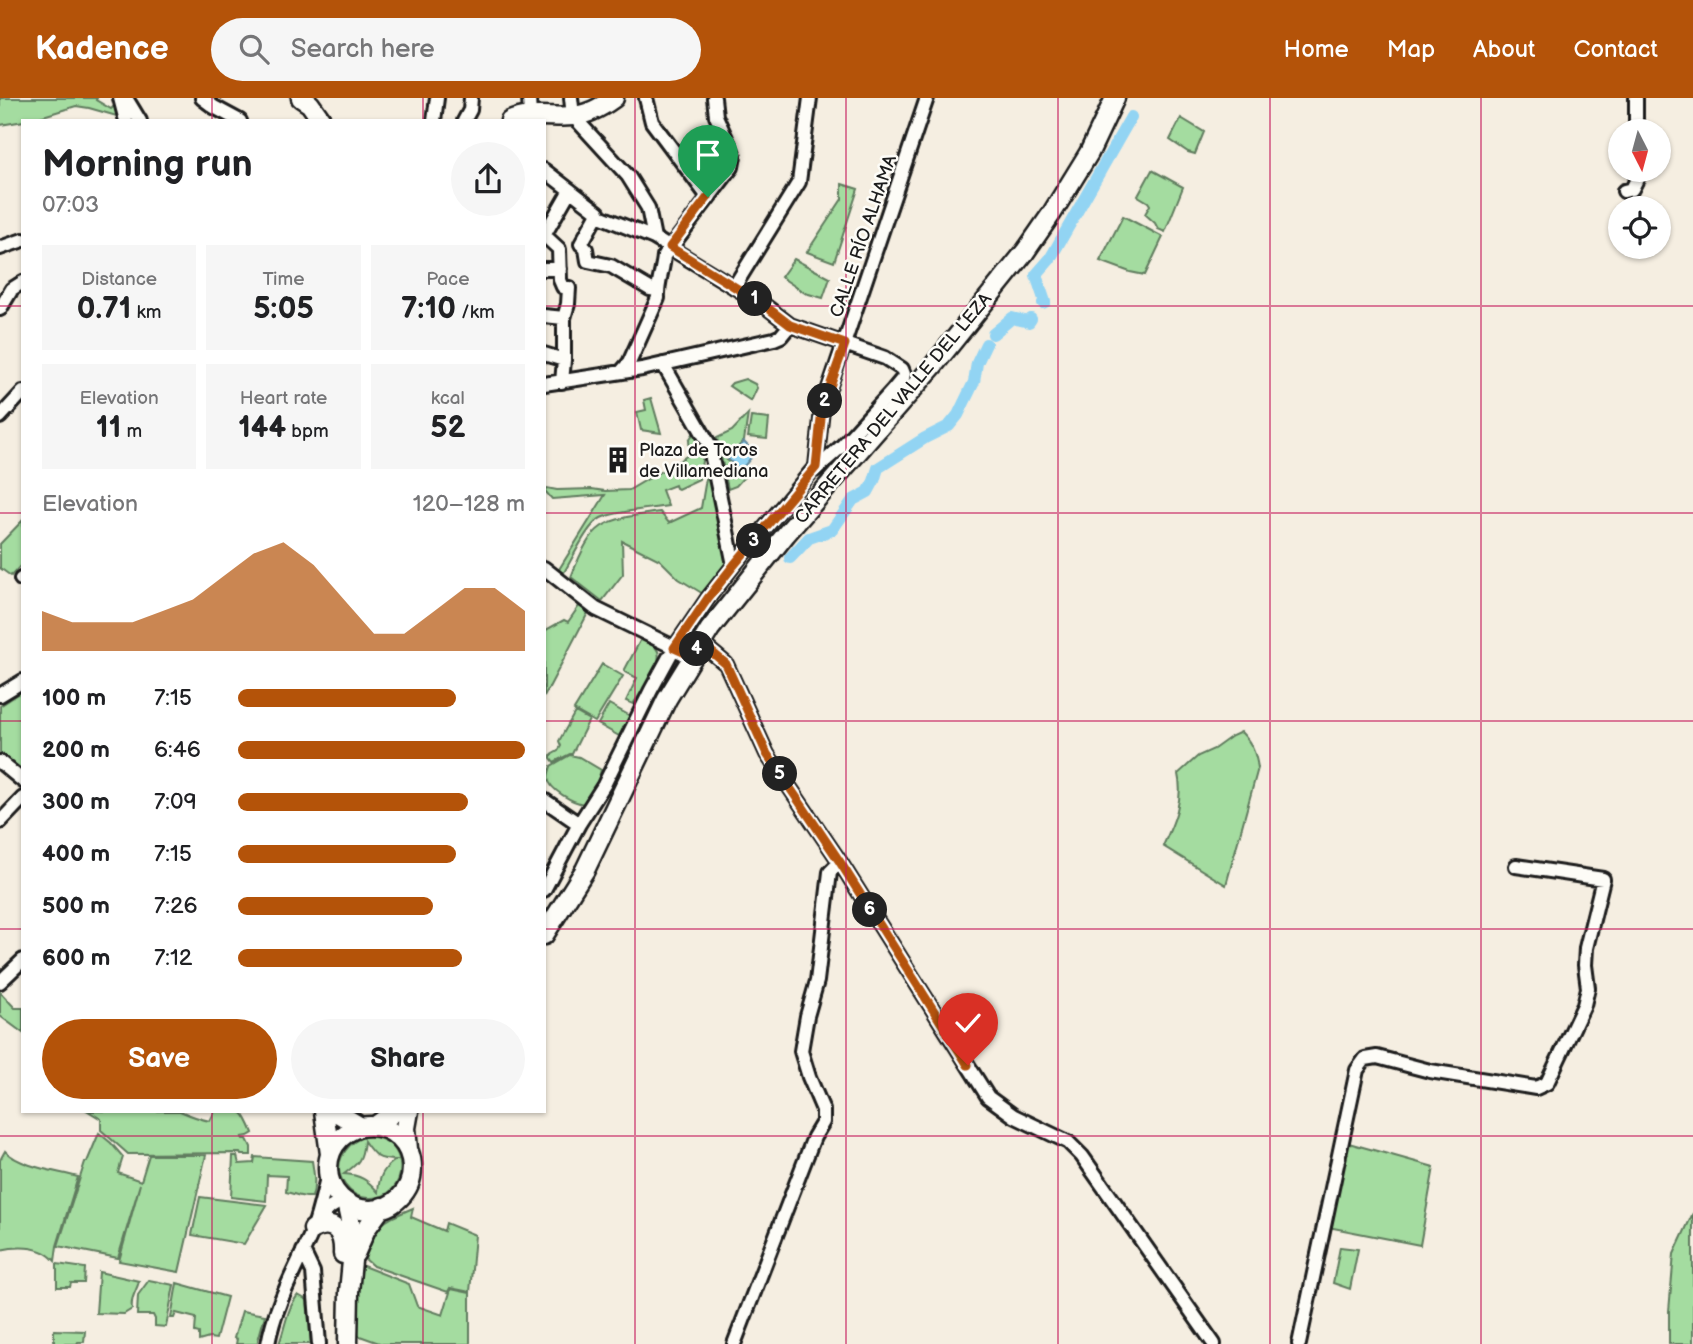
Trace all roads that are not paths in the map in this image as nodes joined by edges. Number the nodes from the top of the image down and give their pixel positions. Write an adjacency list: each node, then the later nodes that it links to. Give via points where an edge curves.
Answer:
1 (120, 98): 16 (street)
2 (126, 98): 17 (street)
3 (202, 98): 18 (street)
4 (437, 98): 20 (street)
5 (471, 98): 21 (street)
6 (614, 98): 15 (main road, via 586,113)
7 (646, 98): 28 (street, via 652,122)
8 (714, 98): 28 (street, via 716,116 734,156 732,167)
9 (810, 98): 41 (street, via 799,182)
10 (927, 98): 47 (street, CALLE RÍO ALHAMA)
11 (1115, 98): 60 (main road, CARRETERA DEL VALLE DEL LEZA, via 1089,153 1025,252 933,366 786,534)
12 (1636, 98): 23 (street)
13 (307, 100): 19 (main road)
14 (530, 107): 15 (main road); 22 (main road)
15 (572, 107): 32 (street, via 628,176 648,208)
16 (125, 119)
17 (139, 119)
18 (237, 119)
19 (321, 119)
20 (433, 119)
21 (465, 119)
22 (515, 119)
23 (1636, 119)
24 (546, 172): 26 (street)
25 (1635, 182): 27 (street)
26 (570, 190): 29 (street); 30 (street)
27 (1624, 191)
28 (708, 197): 36 (street)
29 (597, 215): 32 (street); 34 (street)
30 (546, 232)
31 (546, 237): 37 (street)
32 (654, 238): 36 (street)
33 (21, 241): 35 (street)
34 (581, 244): 37 (street); 42 (street, via 588,261 611,266)
35 (0, 247)
36 (670, 247): 41 (street); 42 (street)
37 (559, 249): 38 (street)
38 (560, 269): 39 (street); 45 (street, via 563,287 569,288)
39 (546, 270)
40 (21, 283): 43 (street)
41 (734, 287): 46 (street)
42 (658, 290): 51 (street, via 652,313)
43 (0, 309)
44 (546, 316): 45 (street)
45 (564, 318): 49 (street)
46 (790, 325): 47 (street); 50 (street, via 774,339)
47 (845, 344): 56 (street, CALLE RÍO ALHAMA, via 822,409 816,467); 56 (street, via 885,358 902,369 903,378)
48 (546, 355): 49 (street)
49 (564, 360): 52 (street)
50 (663, 364): 51 (street); 57 (street, via 709,444)
51 (622, 371): 52 (street)
52 (562, 382): 53 (street)
53 (546, 384)
54 (21, 394): 55 (street)
55 (0, 417)
56 (806, 479): 57 (street)
57 (734, 565): 59 (street)
58 (546, 570): 59 (street, via 596,609)
59 (674, 648): 60 (street); 68 (street)
60 (697, 650): 69 (street, via 726,664 767,754); 72 (main road, CARRETERA DEL VALLE DEL LEZA, via 667,699 585,870)
61 (21, 682): 62 (street)
62 (0, 695)
63 (0, 762): 64 (street)
64 (21, 779)
65 (21, 800): 67 (street)
66 (546, 801): 68 (street)
67 (0, 822)
68 (579, 824): 71 (street)
69 (840, 862): 92 (street, via 830,872 817,981 801,1051 823,1110 823,1122); 93 (street, via 988,1097 1014,1116 1068,1142 1082,1156)
70 (1516, 866): 94 (street, via 1603,879 1586,948 1584,1005 1547,1083 1536,1088 1430,1071 1377,1057 1365,1059 1357,1070)
71 (546, 886)
72 (546, 932)
73 (21, 962): 74 (street)
74 (0, 982)
75 (333, 1113): 81 (main road)
76 (336, 1113): 79 (main road)
77 (392, 1113): 79 (main road)
78 (410, 1113): 80 (main road)
79 (368, 1126): 80 (main road, via 396,1135); 81 (main road, via 339,1139)
80 (409, 1153): 84 (main road, via 410,1180 404,1192)
81 (330, 1154): 82 (main road)
82 (328, 1174): 83 (main road); 85 (street)
83 (345, 1201): 84 (main road, via 357,1208); 85 (street, via 330,1208); 87 (main road)
84 (382, 1207): 87 (main road)
85 (314, 1226): 86 (street); 88 (main road, via 327,1225 344,1241)
86 (303, 1251): 89 (street, via 279,1304); 90 (street, via 313,1272)
87 (352, 1261): 88 (main road)
88 (347, 1325): 91 (main road)
89 (268, 1344)
90 (319, 1344)
91 (348, 1344)
92 (734, 1344)
93 (1214, 1344)
94 (1298, 1344)

